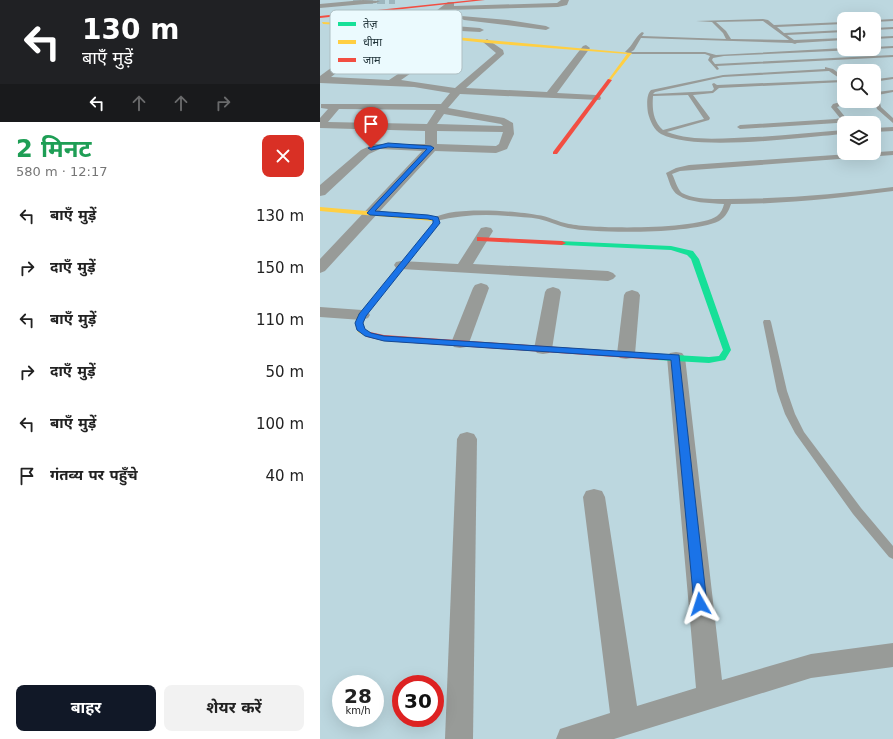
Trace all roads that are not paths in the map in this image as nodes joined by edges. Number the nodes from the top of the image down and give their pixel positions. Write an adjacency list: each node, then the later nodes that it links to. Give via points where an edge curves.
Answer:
1 (483, 0): 5 (street)
2 (565, 0): 5 (street, via 564,4 558,5)
3 (376, 1): 4 (street)
4 (320, 6)
5 (448, 6): 6 (street); 7 (street)
6 (403, 10)
7 (443, 10)
8 (462, 18): 16 (street)
9 (893, 20): 12 (lane)
10 (698, 21): 11 (lane)
11 (713, 21): 15 (lane, via 763,20); 32 (lane, via 725,32)
12 (881, 21)
13 (837, 23): 14 (lane)
14 (798, 25): 15 (lane); 23 (lane)
15 (774, 26): 24 (lane)
16 (546, 28)
17 (893, 28): 19 (lane)
18 (462, 29): 20 (street)
19 (881, 29)
20 (492, 31)
21 (837, 31): 23 (lane)
22 (642, 32): 25 (lane)
23 (807, 32): 24 (lane)
24 (783, 34): 35 (lane)
25 (639, 36): 29 (lane); 42 (lane)
26 (893, 36): 28 (lane)
27 (881, 37): 28 (lane)
28 (886, 37): 33 (lane)
29 (685, 38): 32 (lane); 36 (lane)
30 (837, 39): 35 (lane)
31 (462, 40): 34 (street)
32 (729, 40): 35 (lane)
33 (893, 41)
34 (487, 42): 38 (street); 61 (street, via 500,54)
35 (794, 42): 43 (lane)
36 (681, 43)
37 (893, 47): 40 (lane)
38 (586, 48): 42 (street); 65 (street)
39 (677, 48): 44 (lane)
40 (881, 48)
41 (837, 50): 43 (lane)
42 (629, 52): 44 (lane); 67 (street)
43 (807, 52): 45 (lane); 47 (lane)
44 (673, 54): 45 (lane, via 705,53)
45 (715, 56): 48 (lane, via 710,60)
46 (893, 56): 47 (lane)
47 (817, 60): 48 (lane); 49 (lane)
48 (714, 65): 53 (lane)
49 (831, 70): 52 (lane); 53 (lane)
50 (330, 72): 56 (street)
51 (405, 74): 59 (street)
52 (837, 75)
53 (723, 76): 54 (lane)
54 (711, 77): 60 (lane); 66 (lane, via 653,91)
55 (893, 78): 58 (lane)
56 (321, 79): 59 (street)
57 (837, 80): 60 (lane)
58 (881, 80)
59 (391, 84): 61 (street, via 414,84)
60 (716, 87): 64 (lane, via 717,91 713,92)
61 (457, 91): 65 (street); 71 (street)
62 (893, 91): 63 (lane)
63 (881, 92)
64 (689, 93): 66 (lane); 79 (lane, via 706,120)
65 (550, 95): 67 (street)
66 (650, 95): 79 (lane, via 650,116)
67 (596, 98): 82 (street)
68 (837, 104): 74 (lane, via 834,107 843,118 837,121)
69 (320, 106): 70 (street)
70 (336, 106): 71 (street); 75 (street, via 322,125)
71 (442, 108): 75 (street, via 433,120); 76 (street, via 504,121)
72 (881, 108): 73 (lane)
73 (893, 121)
74 (740, 127)
75 (431, 128): 76 (street); 81 (street)
76 (510, 129): 81 (street, via 503,146 497,149)
77 (893, 129): 78 (lane)
78 (881, 130)
79 (662, 132): 80 (lane, via 674,139 698,141)
80 (837, 132)
81 (431, 148): 85 (street, via 388,145 371,148); 88 (street)
82 (555, 153)
83 (893, 153): 86 (lane, via 689,167 669,173 681,195 691,199)
84 (893, 189): 86 (lane, via 801,199)
85 (320, 192)
86 (728, 202): 89 (lane, via 726,209 716,219 658,228 582,228 535,216 472,212 451,214)
87 (320, 209): 88 (street)
88 (370, 213): 89 (street); 92 (street)
89 (436, 219): 91 (street, via 437,223)
90 (483, 235): 93 (street); 104 (street, via 671,248 690,253 695,259 727,350 722,358 709,360)
91 (402, 265): 93 (street); 99 (street)
92 (320, 268)
93 (463, 268): 94 (street)
94 (608, 276)
95 (481, 288): 101 (street)
96 (553, 292): 102 (street)
97 (632, 295): 103 (street)
98 (320, 312): 99 (street)
99 (362, 315): 101 (street, via 359,323 361,330 368,335)
100 (768, 322): 107 (lane, via 782,391 800,434 857,511)
101 (460, 343): 102 (street)
102 (543, 349): 103 (street)
103 (626, 354): 104 (street)
104 (676, 357): 109 (street)
105 (467, 439): 111 (street)
106 (594, 497): 110 (street)
107 (893, 554)
108 (893, 655): 109 (street, via 811,666)
109 (710, 696): 110 (street)
110 (625, 722): 112 (street)
111 (459, 739)
112 (570, 739)

